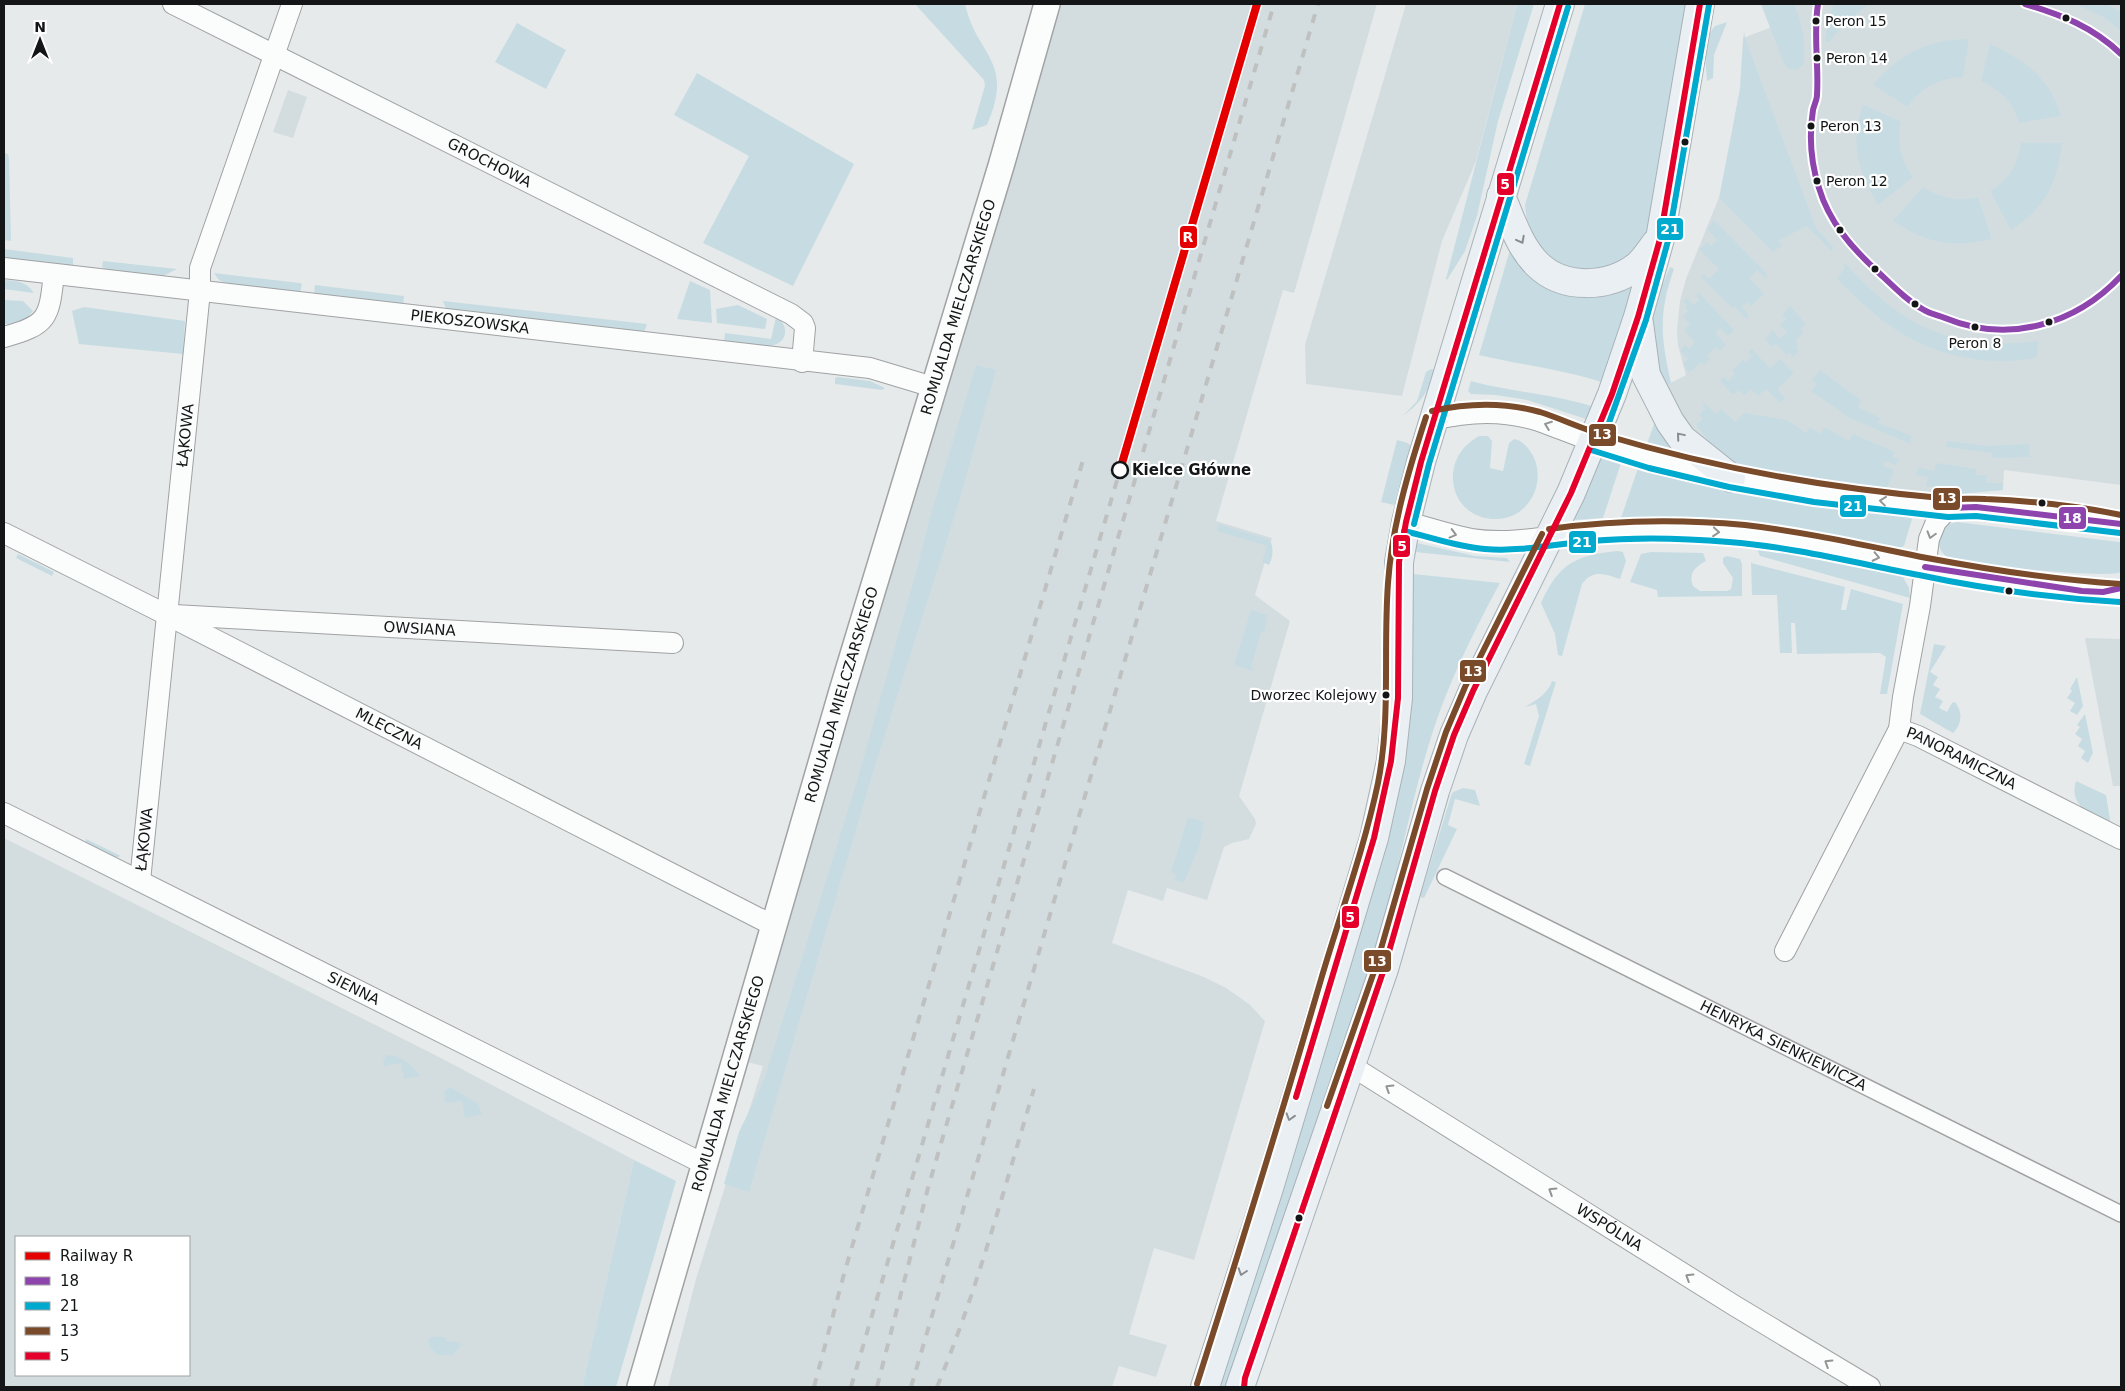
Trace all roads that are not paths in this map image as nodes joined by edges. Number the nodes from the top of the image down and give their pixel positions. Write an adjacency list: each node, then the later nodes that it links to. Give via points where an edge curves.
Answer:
1 (173, 4): 6 (street, GROCHOWA)
2 (292, 4): 6 (street, ŁĄKOWA)
3 (1047, 4): 15 (street, ROMUALDA MIELCZARSKIEGO)
4 (1560, 4): 7 (main road)
5 (1700, 4): 8 (main road)
6 (274, 54): 11 (street, ŁĄKOWA, via 200,268); 14 (street, GROCHOWA, via 792,314 803,323)
7 (1501, 196): 8 (main road, one-way to 8, via 1525,249 1538,264 1557,277 1574,282 1593,284 1625,273 1638,266); 16 (main road)
8 (1660, 239): 12 (main road)
9 (4, 268): 10 (street, PIEKOSZOWSKA)
10 (54, 274): 11 (street, PIEKOSZOWSKA); 13 (street, via 47,315 29,329)
11 (200, 291): 14 (street, PIEKOSZOWSKA); 26 (street, ŁĄKOWA)
12 (1638, 318): 17 (main road); 18 (main road, one-way to 12, via 1682,439 1670,422 1646,375)
13 (4, 336)
14 (802, 362): 15 (street, PIEKOSZOWSKA, via 879,370)
15 (933, 387): 33 (street, ROMUALDA MIELCZARSKIEGO)
16 (1434, 420): 17 (street, one-way to 16, via 1537,421 1507,414 1482,412); 20 (main road)
17 (1593, 442): 18 (street); 23 (main road)
18 (1731, 478): 19 (street, one-way to 18, via 1816,493)
19 (1949, 508): 21 (street, via 1976,507); 24 (street, PANORAMICZNA, one-way to 24, via 1931,530)
20 (1406, 522): 23 (street, one-way to 23, via 1472,539); 40 (main road, one-way to 40, via 1399,562 1397,707 1391,761 1374,838 1269,1188)
21 (2121, 524)
22 (4, 533): 26 (street, MLECZNA)
23 (1550, 538): 24 (street, one-way to 24, via 1612,531 1716,532 1810,544); 35 (main road, via 1454,735 1384,969)
24 (1925, 567): 25 (street, via 2038,586); 28 (street, PANORAMICZNA)
25 (2121, 592)
26 (167, 615): 27 (street, OWSIANA); 32 (street, ŁĄKOWA); 33 (street, MLECZNA)
27 (673, 643)
28 (1899, 729): 30 (street, PANORAMICZNA); 34 (street)
29 (4, 814): 32 (street, SIENNA)
30 (2121, 839)
31 (1445, 877): 37 (street, HENRYKA SIENKIEWICZA)
32 (140, 882): 36 (street, SIENNA)
33 (774, 926): 36 (street, ROMUALDA MIELCZARSKIEGO)
34 (1786, 950)
35 (1350, 1065): 38 (main road); 41 (street, WSPÓLNA, one-way to 35)
36 (704, 1164): 39 (street, ROMUALDA MIELCZARSKIEGO)
37 (2121, 1214)
38 (1243, 1384)
39 (640, 1387)
40 (1205, 1387)
41 (1870, 1387)

